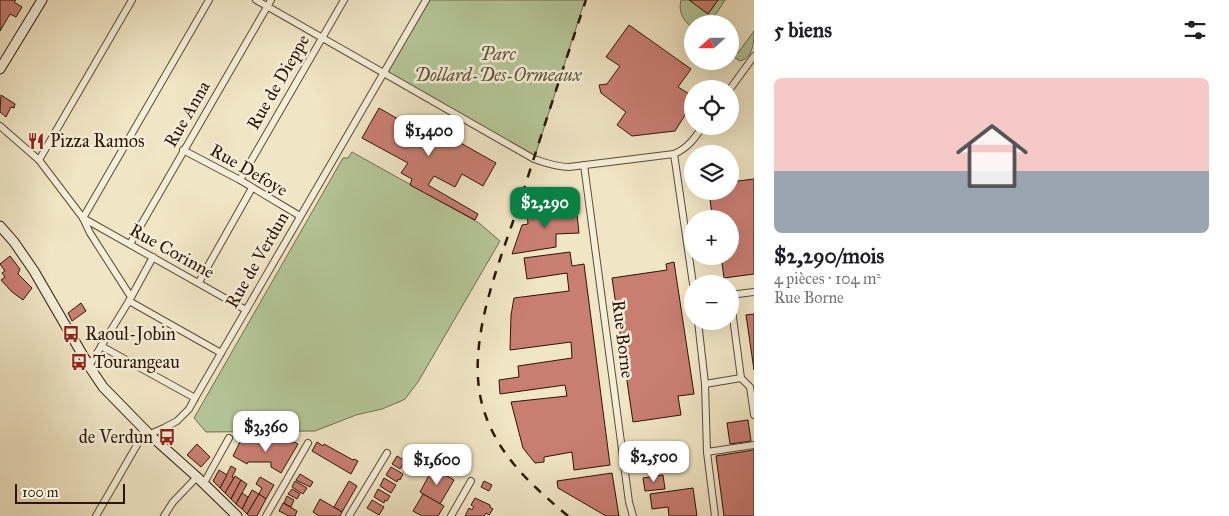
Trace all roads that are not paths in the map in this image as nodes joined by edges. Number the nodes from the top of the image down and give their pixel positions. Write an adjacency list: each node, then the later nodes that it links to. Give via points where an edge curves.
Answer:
1 (42, 0): 10 (street)
2 (132, 0): 17 (street)
3 (209, 0): 22 (street)
4 (256, 0): 7 (street)
5 (344, 0): 8 (street, Rue de Dieppe)
6 (426, 0): 11 (street, Rue de Verdun)
7 (269, 3): 8 (street); 15 (street, Rue Anna)
8 (322, 36): 11 (street); 19 (street, Rue de Dieppe)
9 (754, 56): 12 (street)
10 (0, 69)
11 (384, 72): 18 (street, via 534,158 556,167); 21 (street, Rue de Verdun)
12 (737, 80)
13 (0, 126): 17 (street)
14 (696, 135): 16 (street, via 684,150)
15 (183, 150): 19 (street, Rue Defoye); 24 (street, Rue Anna)
16 (674, 154): 18 (street); 26 (street)
17 (40, 160): 22 (street)
18 (584, 165): 55 (street, Rue Borne)
19 (240, 180): 20 (street, Rue Defoye)
20 (252, 188): 21 (street, Rue Defoye); 27 (street)
21 (300, 216): 31 (street, Rue de Verdun)
22 (83, 218): 24 (street, Rue Corinne); 30 (street)
23 (0, 226): 36 (street, via 34,271)
24 (130, 244): 25 (street, Rue Corinne)
25 (153, 257): 27 (street, Rue Corinne); 30 (street)
26 (692, 275)
27 (199, 282): 31 (street, Rue Corinne)
28 (754, 292): 29 (street)
29 (739, 294)
30 (130, 299): 34 (street); 35 (street)
31 (246, 310): 35 (street, Rue de Verdun)
32 (699, 330): 38 (street)
33 (735, 330): 37 (street)
34 (102, 346): 36 (street); 39 (street)
35 (221, 353): 39 (street, Rue de Verdun)
36 (89, 366): 41 (street, via 103,387)
37 (741, 378): 38 (street); 40 (street, via 750,387)
38 (705, 384): 45 (street)
39 (195, 398): 41 (street, Rue de Verdun, via 177,421)
40 (754, 415)
41 (150, 435): 47 (street); 49 (street, Rue de Verdun, via 141,438)
42 (229, 438): 47 (street)
43 (308, 443): 52 (street)
44 (754, 445): 45 (street)
45 (707, 452): 56 (street)
46 (386, 453): 53 (street)
47 (200, 480): 50 (street, via 173,502); 51 (street)
48 (471, 481): 54 (street)
49 (96, 516)
50 (164, 516)
51 (237, 516)
52 (266, 516)
53 (349, 516)
54 (452, 516)
55 (632, 516)
56 (715, 516)

